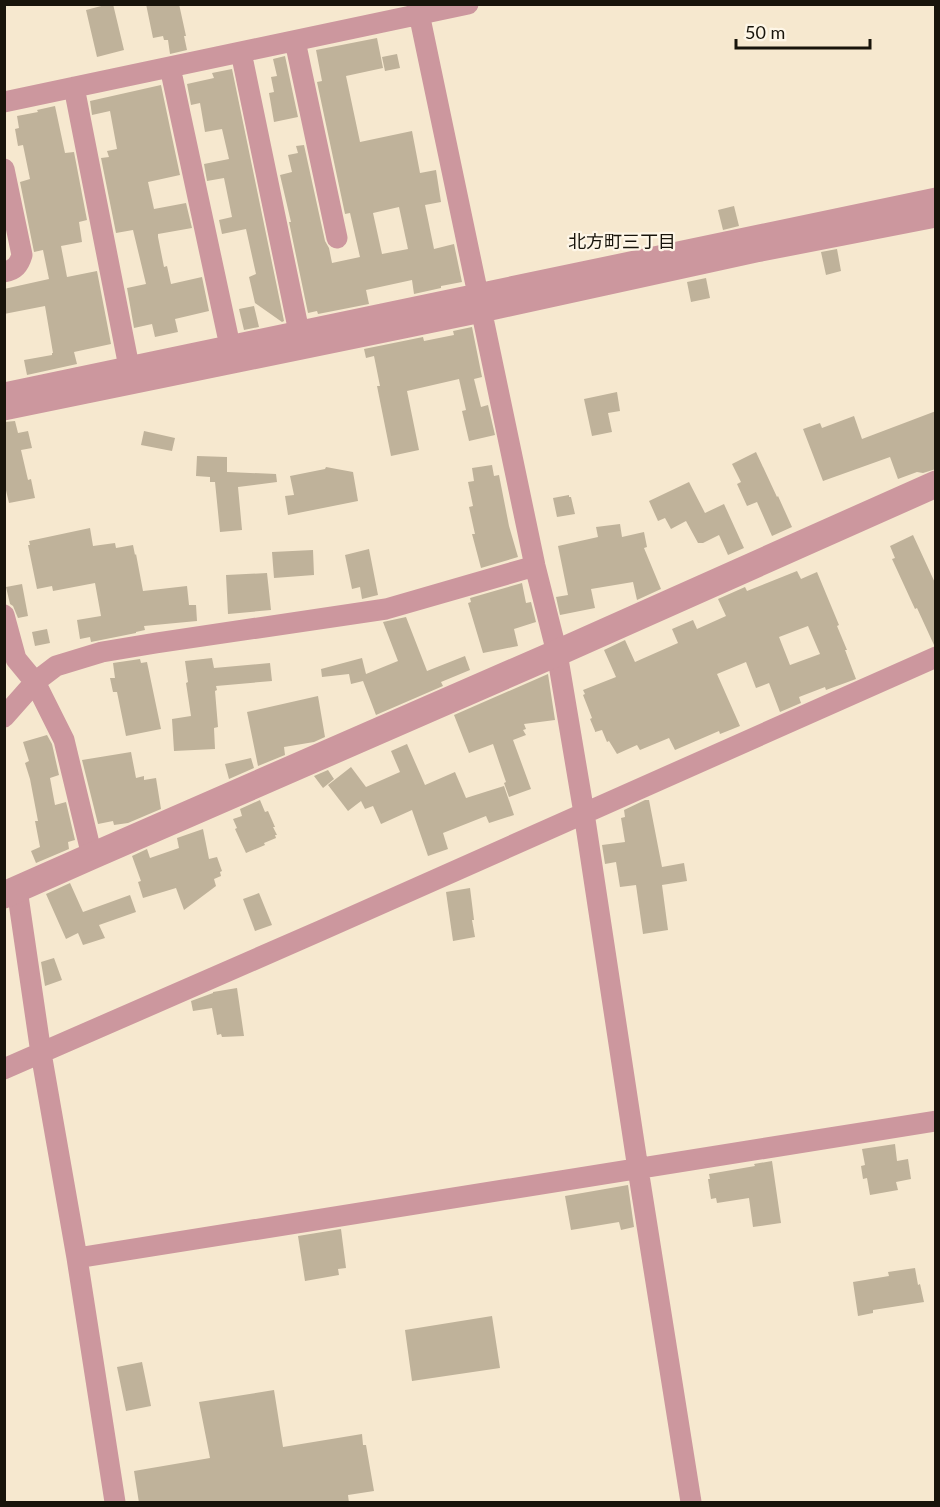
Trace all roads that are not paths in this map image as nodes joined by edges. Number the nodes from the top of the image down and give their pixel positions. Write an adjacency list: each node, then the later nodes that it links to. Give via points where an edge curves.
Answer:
1 (468, 4): 2 (street)
2 (418, 10): 3 (street); 13 (street)
3 (295, 40): 4 (street); 11 (street)
4 (241, 52): 5 (street); 14 (street)
5 (170, 67): 6 (street); 15 (street)
6 (74, 87): 7 (street); 16 (street)
7 (4, 102)
8 (4, 169): 12 (street, via 22,255 15,269)
9 (936, 198): 13 (street)
10 (936, 217): 13 (street)
11 (337, 238)
12 (4, 272)
13 (480, 302): 14 (street); 18 (street); 20 (street)
14 (298, 332): 15 (street)
15 (230, 346): 16 (street)
16 (129, 367): 17 (street)
17 (4, 393)
18 (4, 410)
19 (936, 484): 22 (street)
20 (535, 566): 22 (street); 24 (street, via 386,609 102,652 56,666)
21 (4, 615): 24 (street, via 16,659)
22 (557, 653): 26 (street); 27 (street)
23 (936, 657): 26 (street)
24 (35, 682): 25 (street); 27 (street, via 64,740)
25 (4, 717)
26 (584, 813): 29 (street); 32 (street)
27 (92, 856): 28 (street)
28 (11, 892): 29 (street)
29 (41, 1053): 30 (street); 33 (street)
30 (4, 1069)
31 (936, 1121): 32 (street)
32 (638, 1169): 33 (street); 35 (street)
33 (77, 1258): 34 (street)
34 (115, 1503)
35 (691, 1503)

